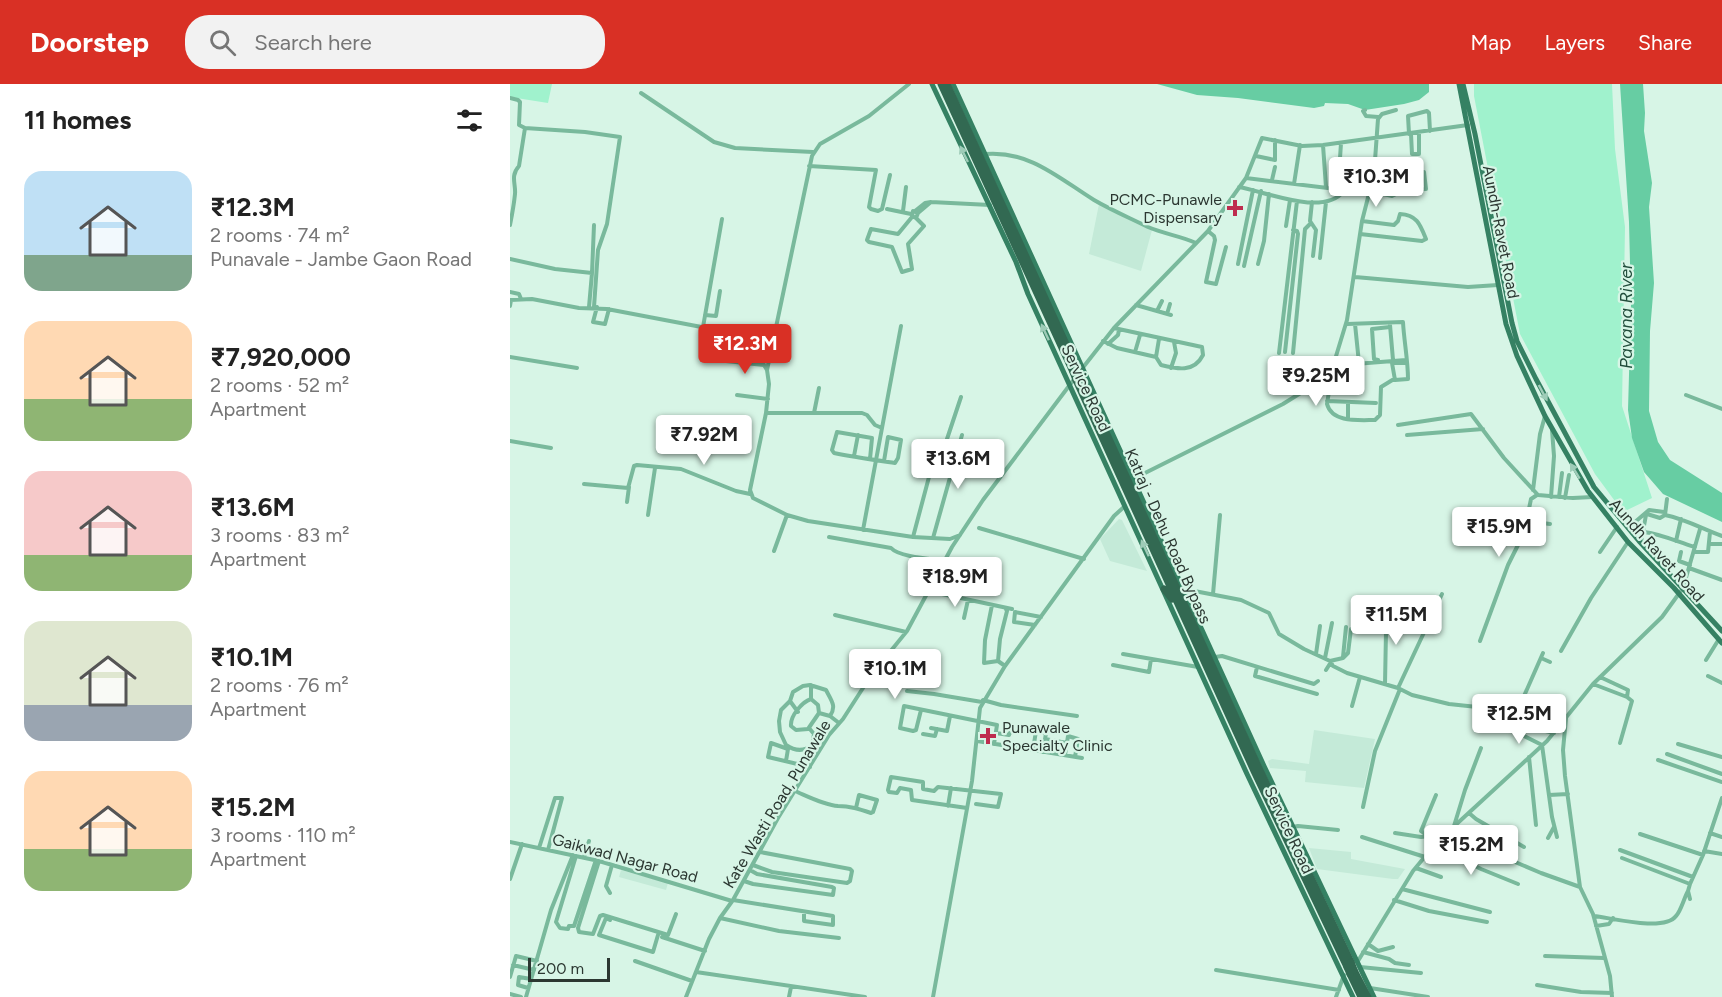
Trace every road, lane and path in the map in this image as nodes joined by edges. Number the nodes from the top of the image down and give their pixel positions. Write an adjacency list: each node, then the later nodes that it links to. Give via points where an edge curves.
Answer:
1 (909, 84): 22 (street)
2 (932, 84): 33 (main road, Service Road, one-way to 2)
3 (941, 84): 33 (highway, Katraj - Dehu Road Bypass)
4 (947, 84): 112 (highway, Katraj - Dehu Road Bypass)
5 (953, 84): 23 (main road, Service Road)
6 (1461, 84): 12 (main road)
7 (641, 93): 22 (street, via 706,139 723,146)
8 (510, 98): 13 (street, via 520,102 519,125)
9 (1365, 110): 11 (street, via 1366,116)
10 (1396, 110): 11 (street)
11 (1378, 117): 17 (street)
12 (1469, 125): 14 (street); 71 (main road, Aundh-Ravet Road); 94 (main road, Aundh-Ravet Road)
13 (525, 128): 55 (street, via 519,166 513,178 516,191); 81 (street, via 620,137 610,212 598,250)
14 (1430, 131): 15 (street); 16 (street, via 1427,111 1408,116)
15 (1419, 133): 16 (street); 16 (street, via 1419,154 1412,153)
16 (1410, 134): 17 (street)
17 (1377, 139): 19 (street); 27 (street)
18 (1275, 140): 20 (street); 24 (street, via 1262,138); 24 (street, via 1275,160)
19 (1341, 143): 21 (street); 39 (street)
20 (1300, 145): 21 (street); 34 (street)
21 (1323, 145): 37 (street)
22 (813, 152): 25 (street)
23 (986, 154): 61 (street, via 1000,153 1034,162 1157,231); 112 (main road, Service Road)
24 (1256, 156): 31 (street)
25 (809, 165): 29 (street, via 876,170 869,207 878,211 882,209); 107 (street)
26 (1275, 167): 32 (street)
27 (1374, 174): 30 (street); 41 (street)
28 (1396, 174): 30 (street); 42 (street); 42 (street, via 1425,173 1425,190)
29 (890, 175)
30 (1388, 176): 42 (street)
31 (1246, 178): 32 (street); 36 (street)
32 (1272, 180): 34 (street)
33 (981, 181): 48 (main road, Service Road); 112 (highway, Katraj - Dehu Road Bypass)
34 (1294, 184): 37 (street)
35 (906, 187): 50 (street)
36 (1239, 187): 38 (street); 59 (street)
37 (1326, 187): 39 (street)
38 (1253, 190): 40 (street); 66 (street)
39 (1341, 190): 41 (street); 46 (street)
40 (1261, 192): 43 (street); 68 (street)
41 (1370, 192): 42 (street, via 1392,196); 53 (street)
42 (1403, 192)
43 (1269, 194): 44 (street); 67 (street)
44 (1290, 200): 45 (street); 57 (street)
45 (1297, 201): 47 (street); 58 (street)
46 (1326, 201): 47 (street); 64 (street)
47 (1312, 202): 54 (street)
48 (990, 206): 51 (street, via 931,202 925,203); 112 (main road, Service Road, one-way to 48)
49 (887, 209): 50 (street)
50 (903, 211): 51 (street)
51 (915, 215): 51 (street, via 924,226 908,244 912,269 902,273 892,247 867,240 872,229 898,234)
52 (722, 219): 84 (street)
53 (1362, 222): 60 (street); 60 (street, via 1395,225 1400,214 1409,215 1415,218 1426,239)
54 (1311, 223): 63 (street, via 1316,230); 99 (street, via 1305,229)
55 (510, 225)
56 (594, 225): 69 (street)
57 (1286, 226)
58 (1293, 230): 97 (street, via 1298,234); 98 (street)
59 (1208, 231): 61 (street); 62 (street, via 1215,240 1206,282 1216,284)
60 (1360, 234): 70 (street)
61 (1196, 243): 78 (street)
62 (1226, 247)
63 (1313, 256)
64 (1320, 258)
65 (510, 259): 69 (street)
66 (1238, 264)
67 (1258, 264)
68 (1244, 266)
69 (592, 273): 80 (street)
70 (1355, 277): 71 (street, via 1468,287); 85 (street)
71 (1498, 285): 94 (main road, Aundh-Ravet Road)
72 (720, 291): 84 (street, via 716,316)
73 (510, 292): 74 (street, via 519,294)
74 (521, 299): 75 (street); 80 (street)
75 (511, 300): 79 (street)
76 (1161, 301): 83 (street)
77 (1170, 304): 83 (street, via 1169,315)
78 (1136, 305): 83 (street); 90 (street)
79 (510, 306)
80 (589, 307): 81 (street)
81 (596, 307): 82 (street); 82 (street, via 593,322 605,324)
82 (609, 309): 89 (street)
83 (1157, 311)
84 (705, 315): 89 (street)
85 (1346, 324): 86 (street); 110 (street)
86 (1355, 324): 87 (street); 105 (street)
87 (1390, 325): 102 (street); 102 (street, via 1372,329 1374,359); 104 (street, via 1403,322)
88 (901, 326): 130 (street)
89 (703, 327): 107 (street, via 743,339)
90 (1116, 329): 91 (street); 95 (street); 95 (street, via 1118,335 1111,343)
91 (1140, 335): 92 (street); 96 (street)
92 (1159, 339): 93 (street); 101 (street)
93 (1174, 342): 109 (street, via 1176,353); 109 (street, via 1202,347 1204,352 1201,360 1189,369)
94 (1514, 342): 127 (main road, Aundh Ravet Road); 170 (main road, Aundh Ravet Road, one-way to 170, via 1588,477)
95 (1105, 343): 96 (street); 112 (street, Kate Wasti Road, Punawale)
96 (1135, 352): 101 (street)
97 (1285, 352)
98 (1279, 353)
99 (1293, 353)
100 (510, 357): 108 (street)
101 (1156, 357): 109 (street, via 1161,365)
102 (1393, 359): 104 (street); 105 (street)
103 (726, 361): 107 (street)
104 (1406, 361): 114 (street, via 1392,363); 114 (street, via 1408,379)
105 (1359, 363): 106 (street)
106 (1354, 364): 111 (street, via 1341,365); 115 (street)
107 (766, 367): 120 (street)
108 (577, 368)
109 (1171, 368)
110 (1333, 368): 111 (street); 121 (street); 145 (street, via 1283,404)
111 (1340, 370): 113 (street)
112 (1076, 375): 145 (highway, Katraj - Dehu Road Bypass); 157 (main road, Service Road); 175 (street, Kate Wasti Road, Punawale); 206 (highway, Katraj - Dehu Road Bypass)
113 (1340, 379)
114 (1394, 379): 128 (street, via 1381,387 1377,419)
115 (1355, 384)
116 (819, 388): 126 (street)
117 (737, 395): 120 (street)
118 (1686, 395): 124 (street)
119 (961, 397): 178 (street, via 942,454 929,477)
120 (768, 399): 125 (street)
121 (1327, 401): 122 (street); 128 (street, via 1331,413)
122 (1348, 403): 123 (street); 128 (street)
123 (1376, 403)
124 (1722, 409)
125 (766, 413): 126 (street); 149 (street)
126 (814, 413): 130 (street, via 862,413)
127 (1545, 416): 132 (main road, Aundh Ravet Road); 148 (street)
128 (1348, 419)
129 (1398, 425): 131 (street, via 1468,414)
130 (882, 428): 140 (street)
131 (1483, 429): 135 (street); 148 (street)
132 (1552, 430): 151 (street); 153 (main road, Aundh Ravet Road, one-way to 132)
133 (858, 435): 138 (street); 138 (street, via 837,432 832,450); 139 (street, via 873,439)
134 (962, 435): 179 (street)
135 (1407, 435)
136 (510, 441): 137 (street)
137 (551, 448)
138 (854, 456): 139 (street)
139 (870, 459): 140 (street)
140 (876, 460): 141 (street); 172 (street)
141 (884, 462): 141 (street, via 896,463 901,441 888,437)
142 (655, 468): 147 (street, via 635,466); 149 (street, via 681,469); 160 (street)
143 (1562, 473): 152 (street)
144 (1569, 475): 154 (street)
145 (1131, 480): 195 (main road, Service Road); 263 (highway, Katraj - Dehu Road Bypass)
146 (584, 484): 147 (street)
147 (629, 486): 156 (street)
148 (1533, 490): 150 (street)
149 (750, 494): 161 (street)
150 (1538, 495): 151 (street); 164 (street, via 1532,499)
151 (1551, 497): 152 (street)
152 (1559, 497): 154 (street)
153 (1592, 497): 154 (street); 167 (main road, Aundh Ravet Road)
154 (1565, 498)
155 (1666, 499): 158 (street)
156 (627, 502)
157 (1125, 506): 189 (street); 194 (main road, Service Road, one-way to 157)
158 (1665, 513): 159 (street, via 1651,510); 163 (street)
159 (1647, 514): 170 (street); 173 (street)
160 (648, 515)
161 (787, 515): 172 (street); 186 (street)
162 (1220, 515): 197 (street)
163 (1681, 519): 171 (street); 180 (street)
164 (1527, 521): 166 (street); 169 (street)
165 (1501, 523): 169 (street)
166 (1550, 524)
167 (1617, 527): 181 (main road, Aundh Ravet Road); 187 (street)
168 (979, 528): 189 (street)
169 (1525, 528): 214 (street)
170 (1628, 528): 182 (main road, Aundh Ravet Road)
171 (1700, 528): 174 (street); 185 (street)
172 (863, 530): 178 (street)
173 (1644, 532): 180 (street); 182 (street)
174 (1710, 532): 176 (street); 183 (street)
175 (960, 534): 179 (street, via 950,539); 190 (street, Kate Wasti Road, Punawale)
176 (1722, 536)
177 (829, 537): 190 (street)
178 (913, 537): 179 (street)
179 (933, 538)
180 (1676, 541): 185 (street)
181 (1628, 542): 199 (main road, Aundh Ravet Road); 216 (street)
182 (1641, 542): 193 (main road, Aundh Ravet Road)
183 (1709, 544): 184 (street); 185 (street, via 1707,553)
184 (1722, 544)
185 (1694, 549): 191 (street)
186 (774, 551)
187 (1600, 552)
188 (1681, 552): 191 (street, via 1679,561)
189 (1084, 559): 204 (street)
190 (945, 561): 196 (street, Kate Wasti Road, Punawale)
191 (1689, 567): 192 (street); 193 (street)
192 (1722, 580)
193 (1683, 588): 199 (street); 211 (main road, Aundh Ravet Road)
194 (1164, 589): 206 (highway); 213 (main road, Service Road)
195 (1184, 589): 197 (street); 219 (main road, Service Road)
196 (928, 591): 200 (street); 212 (street, Kate Wasti Road, Punawale)
197 (1213, 594): 218 (street, via 1241,600 1269,613 1279,634)
198 (1442, 594): 241 (street)
199 (1679, 594): 215 (main road, Aundh Ravet Road); 235 (street, via 1647,633)
200 (968, 600): 201 (street); 205 (street)
201 (992, 606): 202 (street); 225 (street, via 1007,610); 225 (street, via 984,663)
202 (1012, 609)
203 (835, 615): 212 (street)
204 (1041, 617): 208 (street); 208 (street, via 1014,612 1014,622)
205 (964, 618)
206 (1185, 618): 213 (highway, Katraj - Dehu Road Bypass)
207 (1332, 623): 220 (street)
208 (1035, 626): 230 (street)
209 (1320, 626): 218 (street)
210 (1346, 627): 221 (street)
211 (1722, 631)
212 (906, 632): 258 (street, Kate Wasti Road, Punawale)
213 (1190, 638): 223 (main road, Service Road); 228 (highway, Katraj - Dehu Road Bypass)
214 (1480, 641)
215 (1720, 641): 224 (street)
216 (1561, 651)
217 (1123, 654): 222 (street)
218 (1316, 654): 220 (street)
219 (1215, 657): 231 (street, via 1224,656); 263 (main road, Service Road)
220 (1325, 658): 226 (street)
221 (1343, 658): 226 (street); 238 (street, via 1350,648 1351,629 1386,631)
222 (1151, 659): 228 (street); 229 (street, via 1149,672)
223 (1195, 659): 228 (highway)
224 (1706, 660)
225 (998, 661): 230 (street)
226 (1331, 661): 232 (street); 234 (street, via 1333,666)
227 (1550, 662): 251 (street, via 1542,655)
228 (1202, 664): 373 (highway, Katraj - Dehu Road Bypass, via 1281,838)
229 (1113, 665)
230 (1005, 666): 247 (street)
231 (1257, 667): 236 (street, via 1314,684); 243 (street, via 1255,676)
232 (1326, 670)
233 (1708, 676): 237 (street)
234 (1360, 677): 238 (street); 248 (street)
235 (1600, 678): 239 (street); 244 (street, via 1628,690)
236 (1318, 681)
237 (1722, 683)
238 (1385, 684): 241 (street)
239 (1593, 684): 244 (street); 256 (street)
240 (811, 685): 245 (street); 246 (street, via 793,692); 253 (street, via 826,690 834,704)
241 (1399, 689): 251 (street, via 1449,704); 302 (street, via 1375,751)
242 (907, 691): 247 (street)
243 (1317, 694)
244 (1627, 697): 273 (street, via 1632,705)
245 (812, 699): 250 (street, via 801,705); 252 (street)
246 (790, 700): 250 (street); 276 (street, via 781,710 779,721 786,745 806,750)
247 (983, 701): 255 (street); 257 (street)
248 (1352, 706)
249 (921, 710): 249 (street, via 903,707 900,728 916,730); 254 (street)
250 (798, 712): 261 (street, via 791,726 799,730)
251 (1517, 712): 259 (street)
252 (819, 713): 253 (street); 261 (street)
253 (830, 716): 258 (street)
254 (950, 716): 257 (street); 264 (street, via 947,731)
255 (1077, 716)
256 (1567, 717): 259 (street); 296 (street, via 1563,750)
257 (978, 722): 267 (street, via 997,725); 271 (street)
258 (839, 723): 279 (street, Kate Wasti Road, Punawale)
259 (1562, 723): 268 (street)
260 (1502, 727): 265 (street)
261 (809, 728): 276 (street, via 814,734)
262 (931, 728): 264 (street)
263 (1244, 728): 307 (main road, Service Road); 373 (highway, Katraj - Dehu Road Bypass)
264 (937, 729): 269 (street, via 935,735)
265 (1516, 729): 268 (street, via 1529,727); 277 (street)
266 (1036, 731): 267 (street, via 1012,728 1010,735); 270 (street, via 1046,733); 280 (street)
267 (996, 733): 274 (street)
268 (1554, 733): 277 (street)
269 (923, 734)
270 (1045, 739): 272 (street); 281 (street)
271 (977, 741): 274 (street); 294 (street)
272 (1067, 743): 283 (street); 284 (street, via 1068,736 1078,738)
273 (1620, 743)
274 (994, 744): 280 (street)
275 (1678, 744): 286 (street)
276 (812, 745): 279 (street)
277 (1542, 745): 285 (street); 298 (street)
278 (1481, 748): 308 (street)
279 (820, 749): 290 (street, Kate Wasti Road, Punawale)
280 (1033, 750): 281 (street)
281 (1043, 752): 283 (street)
282 (1667, 754): 291 (street)
283 (1065, 755): 284 (street)
284 (1076, 757): 287 (street)
285 (1529, 757): 305 (street); 306 (street)
286 (1722, 757)
287 (1082, 758)
288 (1658, 760): 292 (street)
289 (786, 761): 289 (street, via 768,757 771,744 788,748); 290 (street)
290 (810, 767): 295 (street, Kate Wasti Road, Punawale)
291 (1722, 774)
292 (1722, 782)
293 (951, 788): 294 (street); 301 (street); 301 (street, via 937,787 934,791 924,789 923,782 892,777 888,790 911,790 912,800)
294 (970, 790): 300 (street, via 1001,794 998,807); 304 (street)
295 (795, 791): 303 (street); 328 (street, Kate Wasti Road, Punawale)
296 (1568, 794): 298 (street); 346 (street)
297 (1436, 795): 315 (street, via 1420,831)
298 (1549, 795): 309 (street)
299 (1722, 798): 313 (street)
300 (976, 804)
301 (948, 806): 304 (street)
302 (1363, 807)
303 (856, 808): 303 (street, via 873,813 877,800 860,795)
304 (967, 808): 394 (street)
305 (1469, 813): 308 (street); 324 (street)
306 (1536, 825)
307 (1293, 827): 310 (street); 373 (main road, Service Road)
308 (1454, 827): 312 (street)
309 (1554, 827): 317 (street); 319 (street)
310 (1338, 830)
311 (1395, 832): 315 (street)
312 (1447, 833): 322 (street); 346 (street)
313 (1710, 833): 318 (street); 329 (street)
314 (1640, 834): 329 (street)
315 (1429, 836): 322 (street)
316 (1362, 837): 332 (street)
317 (1557, 837)
318 (1722, 837)
319 (1548, 838)
320 (589, 841): 333 (street)
321 (510, 842): 323 (street, Gaikwad Nagar Road)
322 (1436, 843): 332 (street); 344 (street, via 1481,869)
323 (522, 844): 325 (street, Gaikwad Nagar Road); 342 (street)
324 (1524, 847)
325 (539, 848): 326 (street, Gaikwad Nagar Road); 326 (street, via 555,798 562,798)
326 (548, 850): 331 (street, Gaikwad Nagar Road)
327 (1620, 850): 341 (street)
328 (760, 852): 337 (street, Kate Wasti Road, Punawale); 337 (street, via 850,869 850,881 772,872)
329 (1703, 853): 330 (street); 341 (street)
330 (1722, 854)
331 (575, 855): 333 (street, Gaikwad Nagar Road); 335 (street, via 556,922 560,928 574,926); 369 (street, via 551,910)
332 (1425, 857): 338 (street)
333 (584, 858): 335 (street, Gaikwad Nagar Road)
334 (1622, 858): 345 (street)
335 (597, 861): 336 (street, Gaikwad Nagar Road); 355 (street, via 579,932 593,934 603,915 668,935)
336 (612, 865): 349 (street, via 606,886); 352 (street, Gaikwad Nagar Road)
337 (753, 865): 339 (street, Kate Wasti Road, Punawale)
338 (1416, 868): 340 (street); 347 (street)
339 (750, 870): 343 (street, Kate Wasti Road, Punawale); 343 (street, via 832,886 833,896)
340 (1441, 877)
341 (1693, 878): 345 (street)
342 (510, 879)
343 (744, 880): 352 (street, Kate Wasti Road, Punawale)
344 (1518, 884)
345 (1690, 884): 348 (street)
346 (1580, 887): 356 (street)
347 (1402, 889): 351 (street); 354 (street)
348 (1688, 891): 350 (street); 358 (street, via 1677,916 1670,921 1644,924)
349 (610, 893)
350 (1690, 899)
351 (1394, 900): 359 (street); 363 (street)
352 (732, 901): 353 (street, Gaikwad Nagar Road); 357 (street, Kate Wasti Road, Punawale)
353 (804, 912): 353 (street, Gaikwad Nagar Road, via 833,916 833,925 804,921)
354 (1490, 912)
355 (676, 915)
356 (1593, 916): 358 (street); 360 (street)
357 (720, 918): 362 (street, via 779,931); 365 (street, Kate Wasti Road, Punawale)
358 (1612, 918): 360 (street, via 1609,924)
359 (1486, 922)
360 (1596, 926): 368 (street)
361 (658, 935): 361 (street, via 606,918 599,935 652,952); 365 (street)
362 (839, 938)
363 (1368, 944): 364 (street, via 1378,951); 366 (street)
364 (1393, 947)
365 (705, 951): 376 (street, Kate Wasti Road, Punawale)
366 (1364, 952): 372 (street); 373 (street)
367 (1545, 956): 368 (street)
368 (1604, 958): 388 (street)
369 (537, 961): 371 (street, via 516,956); 374 (street)
370 (635, 961): 381 (street)
371 (513, 965): 374 (street); 378 (street)
372 (1409, 965)
373 (1352, 968): 377 (street); 385 (main road, Service Road); 386 (street); 396 (main road, Service Road); 397 (highway, Katraj - Dehu Road Bypass); 398 (highway, Katraj - Dehu Road Bypass)
374 (534, 970): 379 (street)
375 (1216, 970): 386 (street)
376 (696, 972): 381 (street, Kate Wasti Road, Punawale); 383 (street)
377 (1420, 973)
378 (510, 978): 380 (street)
379 (531, 979): 380 (street, via 520,976); 384 (street)
380 (518, 981): 384 (street, via 519,986)
381 (692, 981): 391 (street, Kate Wasti Road, Punawale)
382 (1537, 986): 388 (street)
383 (791, 987): 392 (street); 393 (street)
384 (528, 988): 390 (street)
385 (1369, 988): 399 (main road, Service Road); 400 (street)
386 (1339, 990): 395 (street)
387 (510, 994): 389 (street)
388 (1612, 995)
389 (521, 997)
390 (526, 997)
391 (686, 997)
392 (789, 997)
393 (864, 997)
394 (933, 997)
395 (1336, 997)
396 (1353, 997)
397 (1361, 997)
398 (1368, 997)
399 (1374, 997)
400 (1428, 997)

